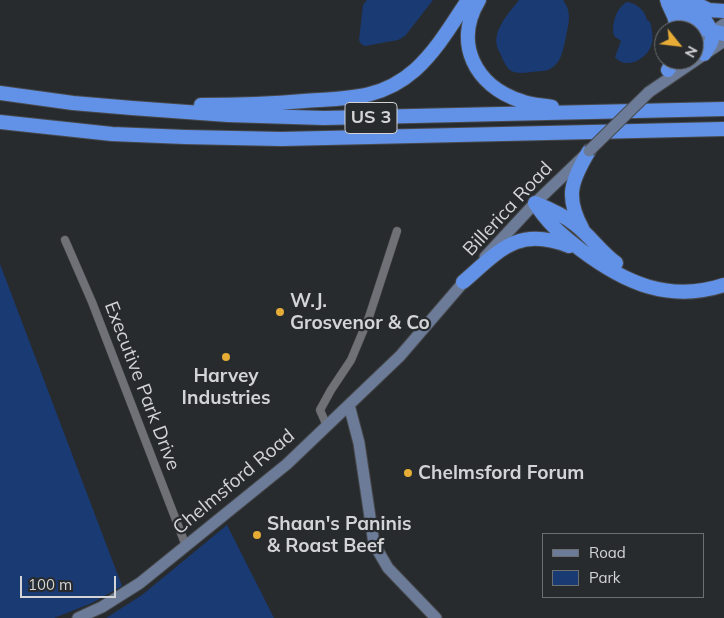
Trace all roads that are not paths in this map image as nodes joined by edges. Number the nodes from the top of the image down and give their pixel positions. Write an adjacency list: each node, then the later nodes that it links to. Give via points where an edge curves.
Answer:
1 (468, 0): 16 (highway, via 423,62 405,78 375,92 343,100)
2 (479, 0): 18 (highway, via 470,19 467,41 474,64 489,83 506,95 535,105)
3 (667, 0): 6 (highway); 8 (highway, via 693,22)
4 (687, 0): 5 (highway, via 709,10); 8 (highway)
5 (724, 11)
6 (675, 20)
7 (724, 24): 8 (main road)
8 (718, 33): 10 (highway)
9 (724, 41): 11 (main road, Billerica Road)
10 (704, 46)
11 (704, 47)
12 (667, 70): 14 (main road, Billerica Road)
13 (675, 70): 14 (main road, Billerica Road)
14 (649, 92): 23 (main road, Billerica Road, bridge)
15 (0, 93): 16 (highway, US 3)
16 (132, 108): 18 (highway, US 3, via 324,118)
17 (724, 109): 18 (highway, US 3)
18 (610, 112)
19 (0, 122): 21 (highway, US 3, via 120,134 281,139)
20 (724, 129): 21 (highway, US 3)
21 (654, 131): 22 (highway)
22 (724, 140)
23 (588, 151): 24 (main road, Billerica Road); 26 (highway, via 576,174 571,195 574,211)
24 (535, 203): 26 (highway, via 565,217); 28 (highway, via 544,218); 30 (main road, Billerica Road)
25 (397, 231): 34 (street, via 369,317 351,360 320,410)
26 (585, 233): 29 (highway, via 616,264 651,280 688,284)
27 (65, 240): 35 (street, Executive Park Drive)
28 (585, 253): 30 (highway, via 551,240 525,239 504,248); 31 (highway, via 627,280 656,289 689,292)
29 (724, 276)
30 (463, 282): 32 (main road, Billerica Road)
31 (724, 285)
32 (400, 356): 33 (main road, Chelmsford Road)
33 (349, 404): 34 (main road, Chelmsford Road); 37 (main road, via 359,443 374,544 388,568)
34 (327, 426): 35 (main road, Chelmsford Road, via 287,464)
35 (186, 546): 36 (main road, Chelmsford Road, via 134,587)
36 (78, 618)
37 (436, 618)

